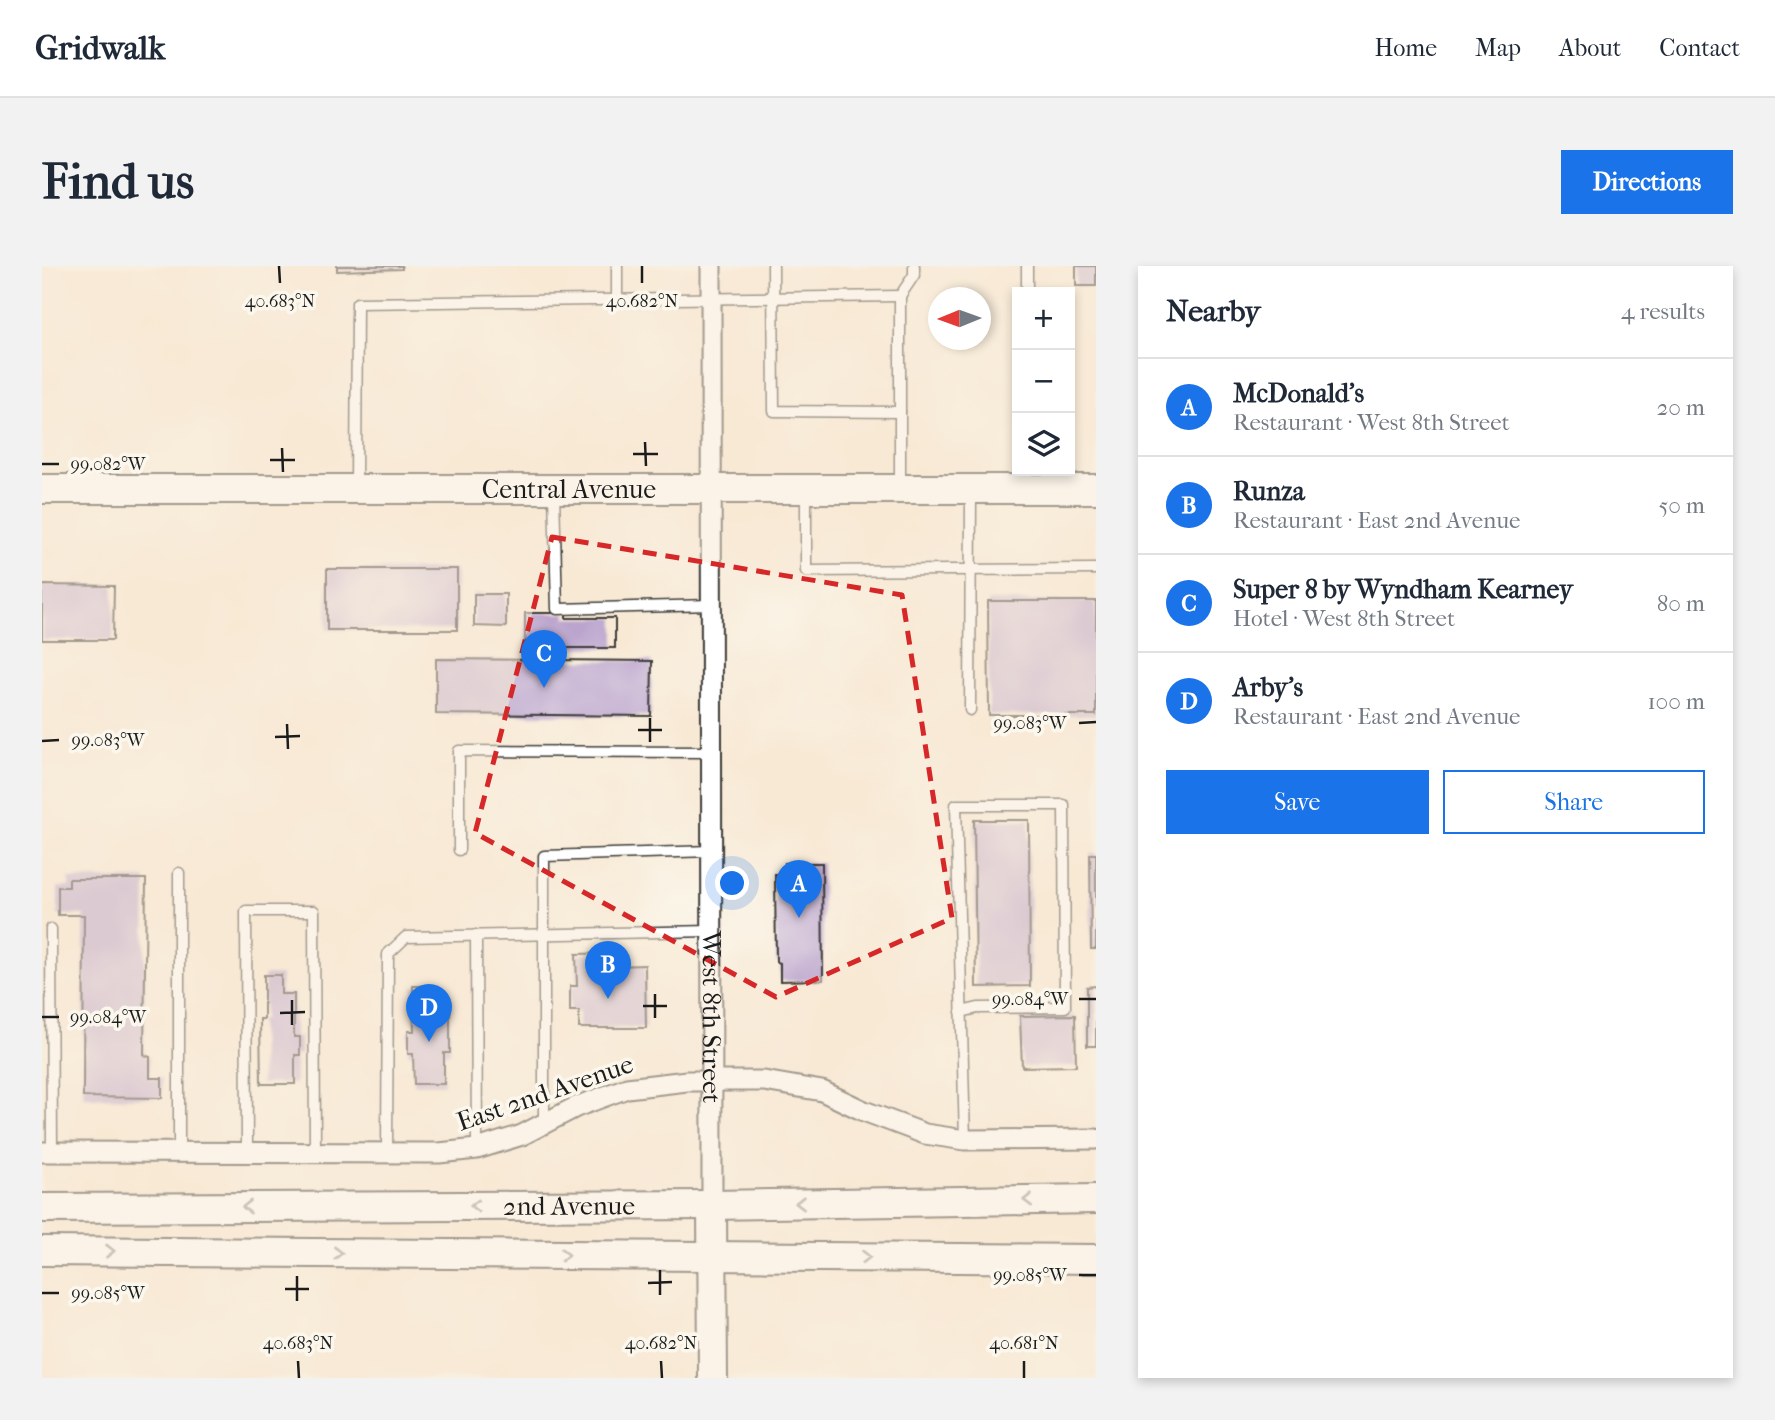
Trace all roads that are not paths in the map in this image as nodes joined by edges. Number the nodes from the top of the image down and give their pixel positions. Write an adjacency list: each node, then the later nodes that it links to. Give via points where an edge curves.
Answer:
1 (617, 266): 10 (lane)
2 (711, 266): 8 (street, West 8th Street)
3 (773, 266): 9 (lane)
4 (914, 266): 7 (lane, via 914,275)
5 (1027, 266): 6 (lane)
6 (1027, 287)
7 (900, 296): 9 (lane); 11 (lane)
8 (711, 298): 9 (lane); 10 (lane); 15 (street, West 8th Street)
9 (773, 298): 11 (lane, via 774,411)
10 (617, 300): 13 (lane, via 357,303)
11 (900, 412): 17 (lane)
12 (1027, 480): 18 (main road, Central Avenue); 20 (main road, Central Avenue)
13 (356, 488): 14 (main road, Central Avenue); 19 (main road, Central Avenue)
14 (554, 488): 15 (main road, Central Avenue); 23 (lane, via 557,609)
15 (711, 488): 16 (main road, Central Avenue); 23 (street, West 8th Street)
16 (806, 488): 17 (main road, Central Avenue); 22 (lane, via 806,571)
17 (900, 488): 18 (main road, Central Avenue)
18 (971, 488): 22 (lane)
19 (42, 489)
20 (1096, 489)
21 (1096, 569): 22 (lane)
22 (970, 570): 24 (lane)
23 (712, 605): 25 (street, West 8th Street)
24 (970, 710)
25 (712, 752): 26 (lane, via 459,751); 27 (street, West 8th Street)
26 (458, 850)
27 (712, 851): 30 (street, West 8th Street); 31 (lane, via 544,856)
28 (179, 873): 40 (lane)
29 (51, 929): 39 (lane)
30 (712, 931): 31 (lane); 34 (street, West 8th Street)
31 (542, 933): 32 (lane); 35 (lane)
32 (476, 935): 38 (lane); 43 (lane, via 406,937 388,954)
33 (961, 1012): 33 (lane, via 956,805 1064,805 1065,1007); 37 (lane)
34 (712, 1081): 35 (street, East 2nd Avenue, via 627,1088); 37 (street, East 2nd Avenue, via 764,1081 822,1091 925,1133); 45 (street, West 8th Street)
35 (544, 1123): 38 (street, East 2nd Avenue)
36 (1096, 1139): 37 (street, East 2nd Avenue)
37 (965, 1140)
38 (477, 1149): 43 (street, East 2nd Avenue)
39 (47, 1152): 40 (street, East 2nd Avenue)
40 (178, 1152): 41 (street, East 2nd Avenue)
41 (247, 1152): 42 (street, East 2nd Avenue); 42 (lane, via 246,911 314,911)
42 (315, 1153): 43 (street, East 2nd Avenue)
43 (387, 1153)
44 (1096, 1199): 45 (main road, 2nd Avenue, one-way to 45)
45 (712, 1205): 46 (main road, 2nd Avenue, one-way to 46); 48 (main road, West 8th Street)
46 (42, 1208)
47 (42, 1251): 48 (main road, 2nd Avenue, one-way to 48)
48 (712, 1256): 49 (main road, 2nd Avenue, one-way to 49); 50 (main road, West 8th Street)
49 (1096, 1259)
50 (713, 1378)

